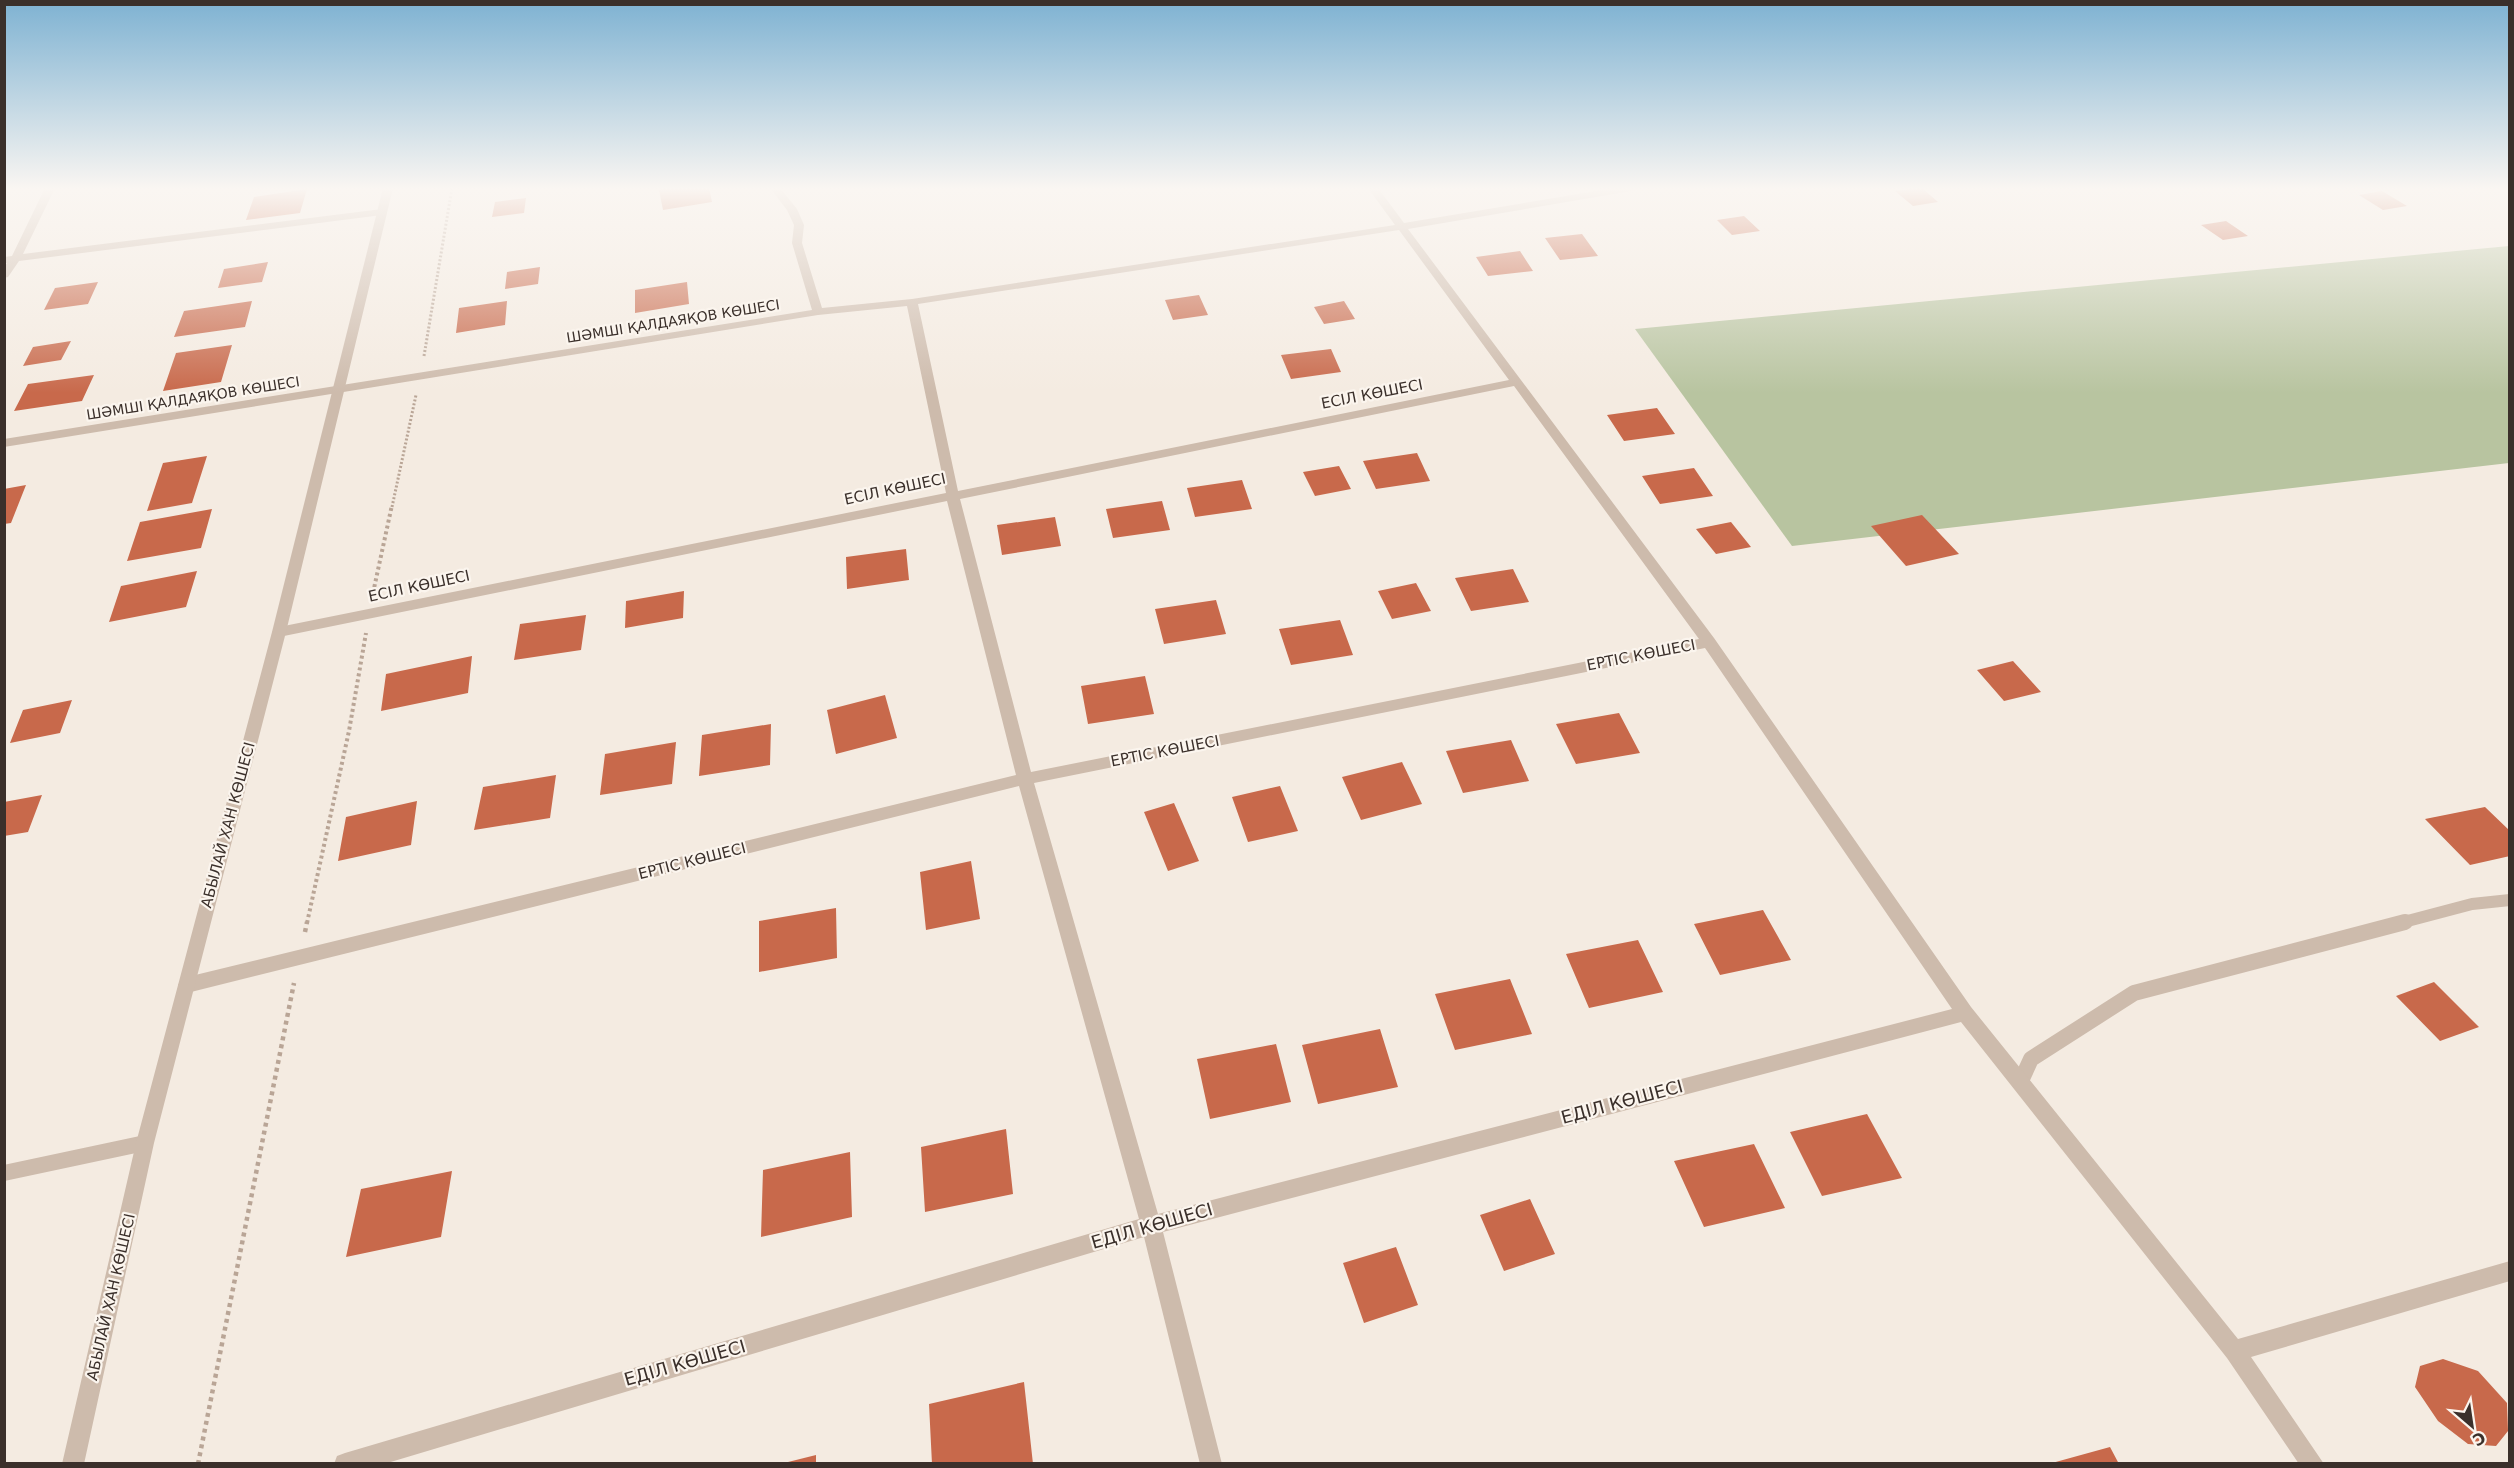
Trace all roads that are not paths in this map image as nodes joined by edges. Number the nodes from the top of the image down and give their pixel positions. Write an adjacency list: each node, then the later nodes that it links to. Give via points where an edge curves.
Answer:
1 (30, 257): 6 (street)
2 (371, 257): 11 (street, АБЫЛАЙ ХАН КӨШЕСІ)
3 (801, 257): 9 (street)
4 (1208, 257): 8 (street, ШӘМШІ ҚАЛДАЯҚОВ КӨШЕСІ)
5 (1422, 257): 10 (street)
6 (10, 259): 7 (street)
7 (4, 275)
8 (912, 302): 9 (street, ШӘМШІ ҚАЛДАЯҚОВ КӨШЕСІ); 13 (street)
9 (818, 312): 11 (street, ШӘМШІ ҚАЛДАЯҚОВ КӨШЕСІ)
10 (1518, 382): 13 (street, ЕСІЛ КӨШЕСІ); 15 (street)
11 (336, 391): 12 (street, ШӘМШІ ҚАЛДАЯҚОВ КӨШЕСІ); 14 (street, АБЫЛАЙ ХАН КӨШЕСІ)
12 (4, 443)
13 (952, 494): 14 (street, ЕСІЛ КӨШЕСІ); 16 (street)
14 (279, 632): 18 (street, АБЫЛАЙ ХАН КӨШЕСІ)
15 (1709, 642): 16 (street, ЕРТІС КӨШЕСІ); 19 (street, ЕРТІС КӨШЕСІ)
16 (1025, 779): 18 (street, ЕРТІС КӨШЕСІ); 23 (street)
17 (2510, 900): 20 (lane, via 2472,904 2134,993 2031,1059)
18 (187, 985): 21 (street, АБЫЛАЙ ХАН КӨШЕСІ)
19 (1965, 1013): 20 (street, ЕРТІС КӨШЕСІ); 23 (street, ЕДІЛ КӨШЕСІ)
20 (2020, 1083): 25 (street, ЕРТІС КӨШЕСІ)
21 (145, 1143): 22 (lane); 26 (street, АБЫЛАЙ ХАН КӨШЕСІ)
22 (4, 1173)
23 (1151, 1225): 27 (street, ЕДІЛ КӨШЕСІ); 28 (street)
24 (2510, 1271): 25 (street)
25 (2234, 1352): 29 (street, ЕРТІС КӨШЕСІ)
26 (73, 1464)
27 (345, 1464)
28 (1211, 1464)
29 (2313, 1464)

